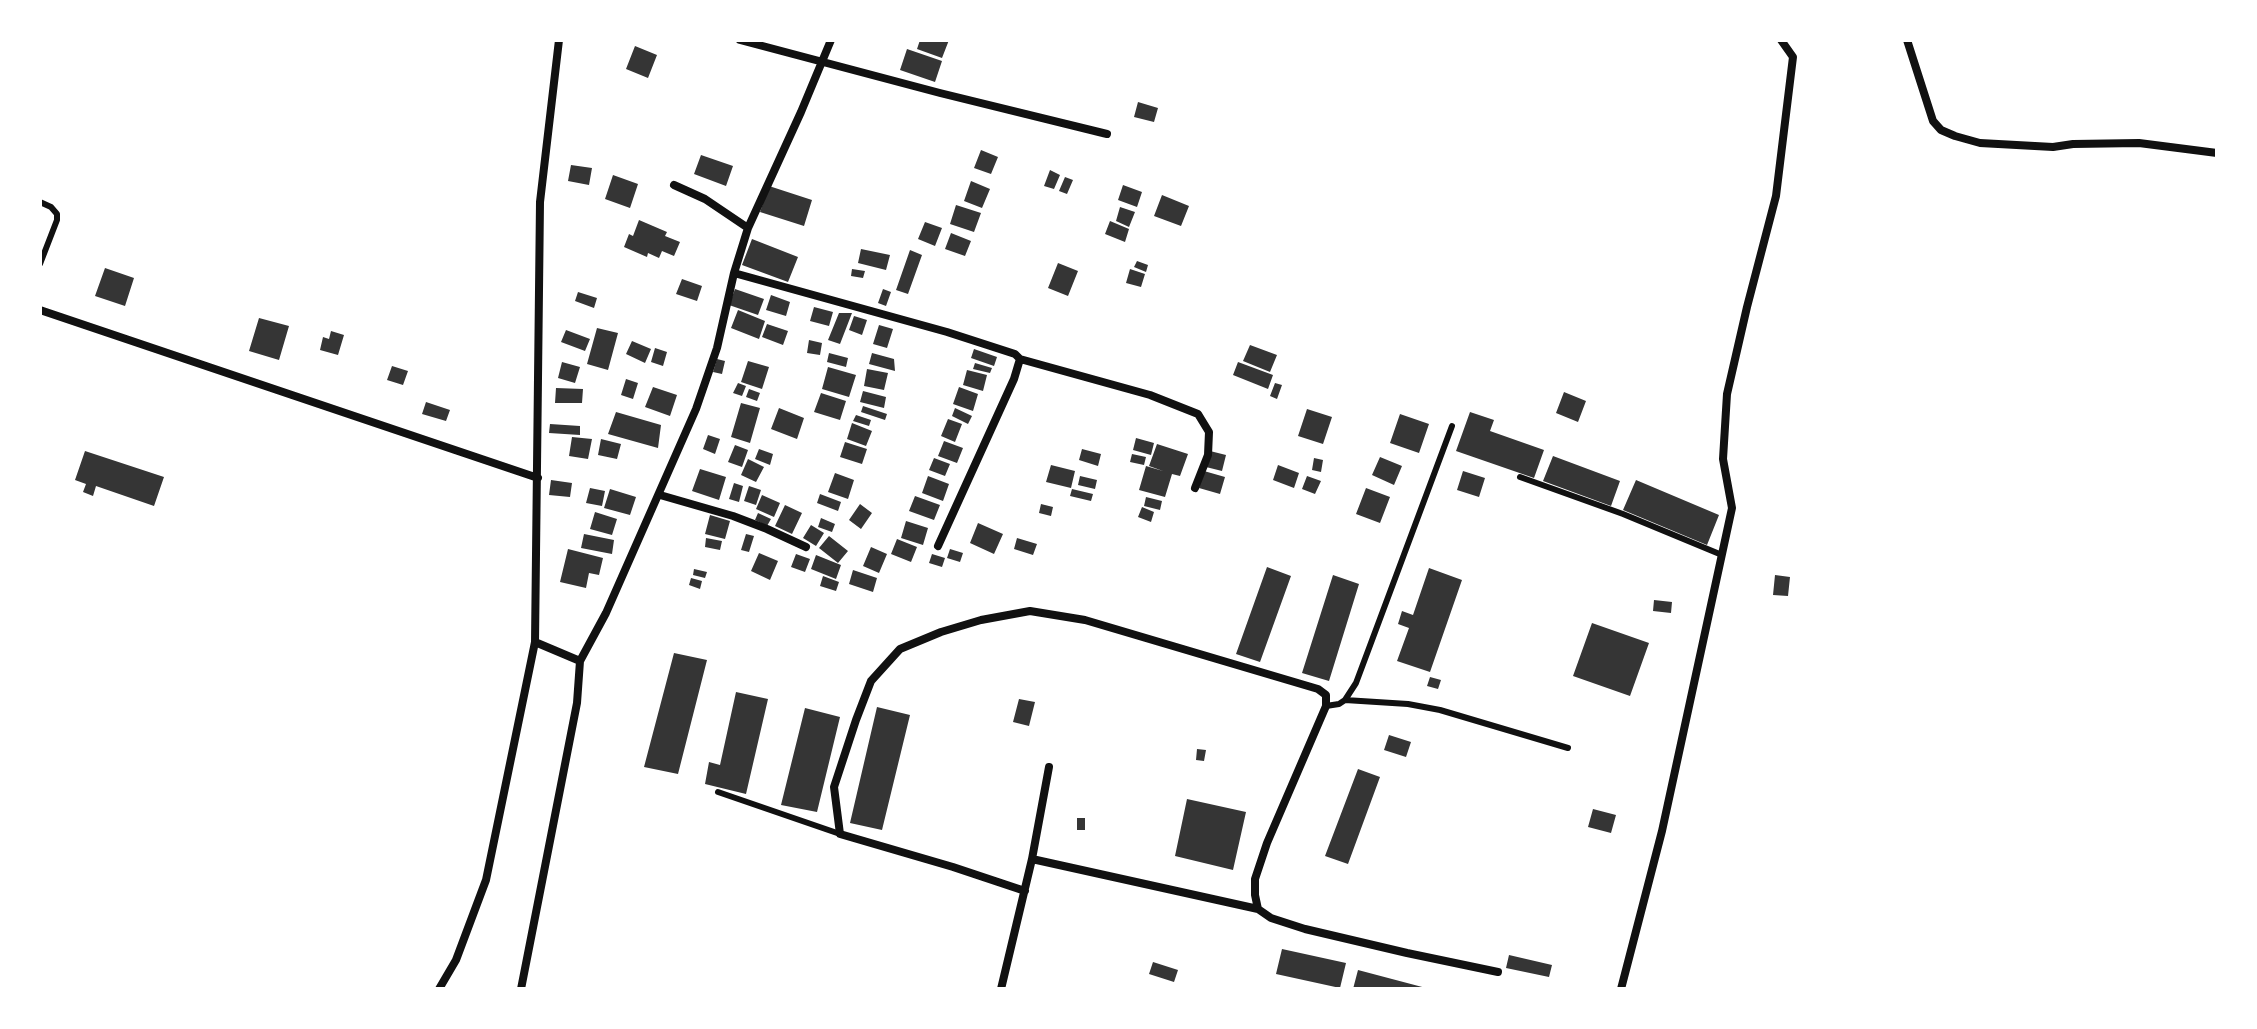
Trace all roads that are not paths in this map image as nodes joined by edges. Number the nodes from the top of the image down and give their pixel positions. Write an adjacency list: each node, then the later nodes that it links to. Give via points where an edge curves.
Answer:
1 (559, 40): 18 (street, via 540,202)
2 (740, 40): 6 (street)
3 (831, 40): 6 (street)
4 (1781, 40): 23 (street, via 1793,57 1776,196 1727,394 1723,459 1732,508)
5 (1907, 40): 8 (street, via 1933,121 1955,136 1980,143 2139,143)
6 (823, 60): 7 (street); 11 (street)
7 (1107, 134)
8 (2217, 153)
9 (674, 185): 11 (street)
10 (40, 202): 12 (lane, via 51,207 57,220)
11 (748, 228): 13 (street)
12 (40, 264)
13 (734, 273): 15 (street, via 947,332); 20 (street, via 717,348)
14 (40, 310): 18 (street)
15 (1020, 359): 19 (street, via 1198,414 1209,432 1208,455); 21 (street)
16 (1452, 426): 26 (lane, via 1356,683)
17 (1520, 477): 23 (lane)
18 (538, 478): 24 (street)
19 (1195, 488)
20 (660, 495): 22 (street, via 733,516); 25 (street)
21 (938, 546)
22 (806, 547)
23 (1722, 555): 39 (street, via 1662,831)
24 (535, 642): 25 (street); 36 (street, via 486,880 456,960)
25 (580, 661): 37 (street, via 577,703)
26 (1345, 700): 27 (lane); 28 (lane, via 1440,710)
27 (1326, 706): 31 (street, via 1326,695 1318,689 1085,620 1030,611 981,620 900,649 871,681 834,787); 34 (street, via 1267,843 1255,879)
28 (1568, 748)
29 (1049, 767): 32 (street)
30 (718, 792): 31 (lane)
31 (840, 834): 33 (street)
32 (1032, 859): 33 (street); 34 (street)
33 (1025, 891): 38 (street)
34 (1258, 909): 35 (street, via 1305,929)
35 (1498, 972)
36 (439, 989)
37 (521, 989)
38 (1001, 989)
39 (1621, 989)

